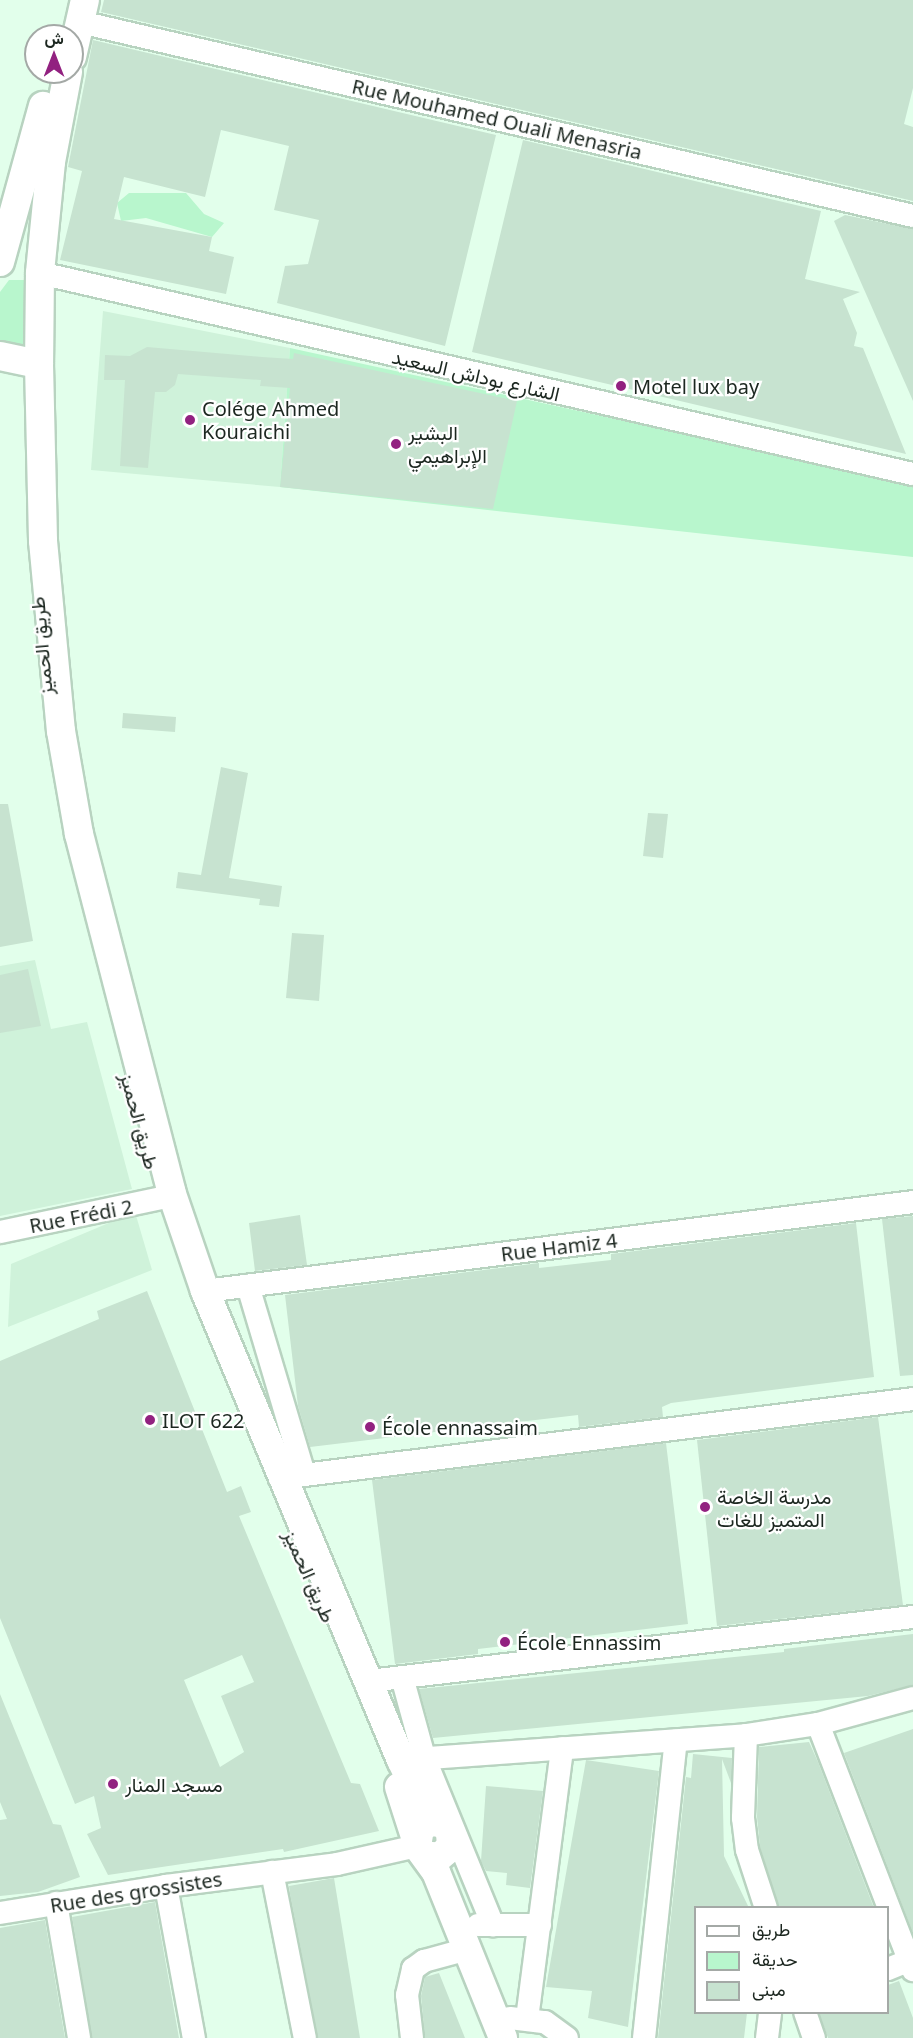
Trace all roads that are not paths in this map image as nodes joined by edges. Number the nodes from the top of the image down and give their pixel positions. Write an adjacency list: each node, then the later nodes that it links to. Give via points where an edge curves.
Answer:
1 (75, 14): 4 (street, Rue Mouhamed Ouali Menasria)
2 (60, 84): 5 (main road)
3 (61, 84): 7 (main road)
4 (913, 216)
5 (0, 262)
6 (0, 267): 7 (main road, via 22,264)
7 (40, 273): 8 (main road); 9 (street, الشارع بوداش السعيد)
8 (22, 360): 10 (main road, طريق الحميز, via 31,542 49,732 69,848); 14 (main road, طريق الحميز, via 61,731 77,823 171,1191)
9 (913, 474)
10 (161, 1198): 12 (street, Rue Frédi 2); 26 (main road, طريق الحميز, via 193,1295 390,1764)
11 (913, 1202): 13 (street, Rue Hamiz 4)
12 (0, 1232)
13 (248, 1286): 14 (street, Rue Hamiz 4); 16 (street)
14 (205, 1291): 16 (main road, طريق الحميز)
15 (913, 1399): 16 (street)
16 (292, 1476): 19 (main road, طريق الحميز)
17 (913, 1617): 18 (street)
18 (402, 1677): 19 (street); 25 (street)
19 (369, 1681): 25 (main road, طريق الحميز)
20 (913, 1698): 21 (street)
21 (818, 1724): 22 (street); 34 (street)
22 (746, 1735): 23 (street); 30 (street, via 743,1818 747,1850)
23 (676, 1741): 24 (street); 44 (street)
24 (562, 1748): 25 (street); 32 (street)
25 (413, 1758): 26 (main road, طريق الحميز); 33 (street)
26 (428, 1843): 27 (street, Rue des grossistes, via 362,1860); 33 (main road, طريق الحميز)
27 (272, 1872): 28 (street, Rue des grossistes); 41 (street)
28 (166, 1886): 29 (street, Rue des grossistes); 40 (street)
29 (56, 1904): 31 (street, Rue des grossistes); 39 (street)
30 (765, 1906)
31 (0, 1914)
32 (540, 1925): 33 (street); 38 (street)
33 (479, 1933): 38 (main road, طريق الحميز); 42 (street, via 413,1970 407,1995)
34 (912, 1963): 35 (street)
35 (889, 1969)
36 (771, 2014): 45 (street)
37 (805, 2014): 46 (street)
38 (514, 2028): 43 (street, via 552,2025)
39 (79, 2038)
40 (194, 2038)
41 (305, 2038)
42 (412, 2038)
43 (567, 2038)
44 (644, 2038)
45 (767, 2038)
46 (814, 2038)

